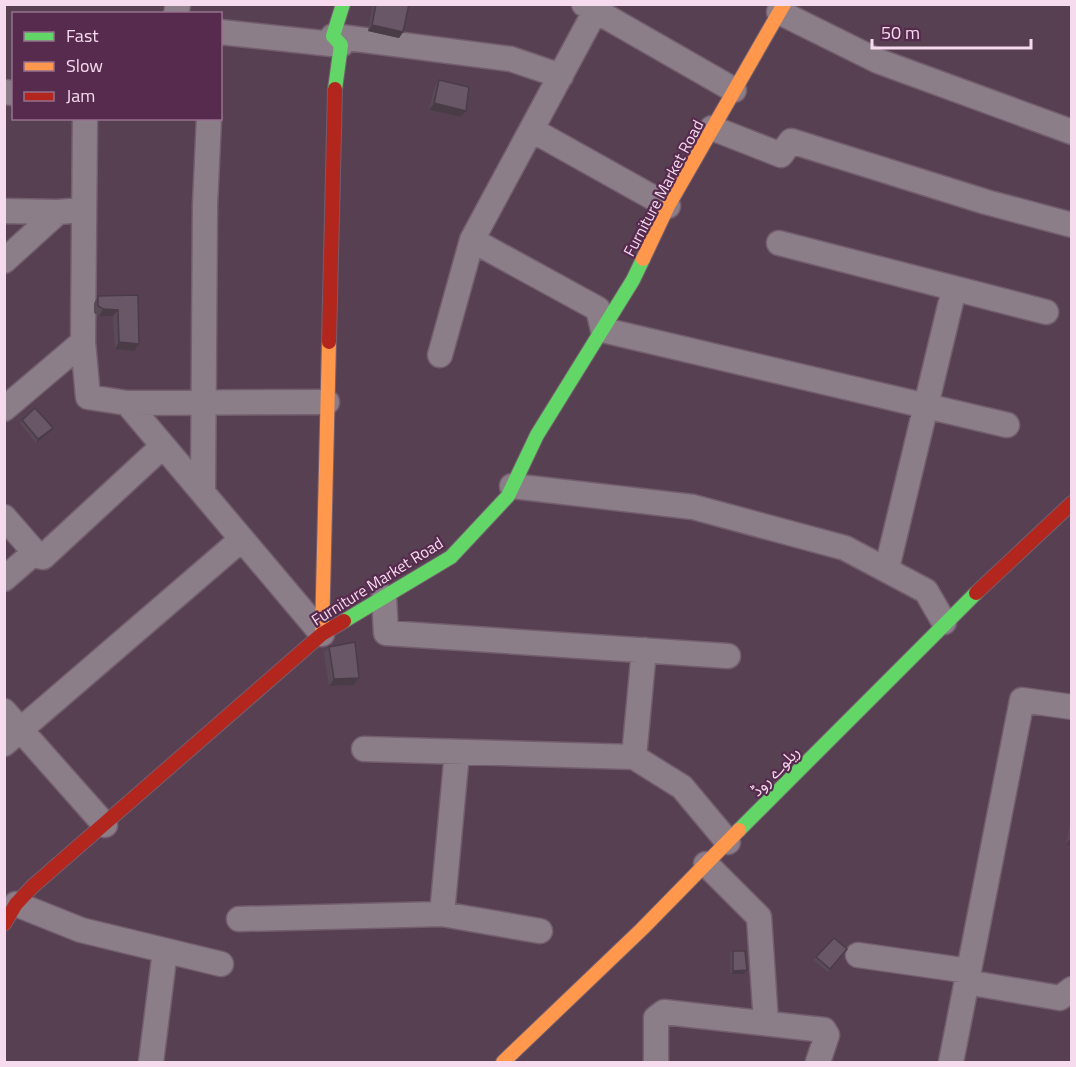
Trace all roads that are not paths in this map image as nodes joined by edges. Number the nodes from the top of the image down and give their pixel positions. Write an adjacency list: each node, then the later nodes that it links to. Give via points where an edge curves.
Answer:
1 (343, 4): 5 (street)
2 (593, 7): 6 (street); 7 (street)
3 (782, 8): 7 (street, Furniture Market Road); 12 (street, via 878,61)
4 (222, 32): 5 (street)
5 (337, 41): 6 (street, via 511,59); 27 (street)
6 (561, 76): 11 (street)
7 (734, 90): 10 (street, Furniture Market Road)
8 (85, 120): 14 (street)
9 (209, 120): 26 (street)
10 (712, 128): 13 (street, Furniture Market Road); 17 (street, via 781,155 791,141)
11 (532, 130): 13 (street); 18 (street)
12 (1071, 132)
13 (668, 206): 23 (street, Furniture Market Road, via 633,280)
14 (84, 210): 16 (street); 24 (street)
15 (4, 211): 16 (street)
16 (58, 212): 20 (street)
17 (1071, 225)
18 (472, 240): 23 (street, via 598,309); 25 (street)
19 (779, 243): 21 (street)
20 (4, 261)
21 (954, 289): 22 (street); 29 (street)
22 (1046, 312)
23 (603, 330): 29 (street); 33 (street, Furniture Market Road, via 537,435)
24 (83, 342): 28 (street, via 88,397); 30 (street)
25 (440, 355)
26 (202, 401): 27 (street); 28 (street); 34 (street)
27 (327, 402): 43 (street)
28 (126, 403): 32 (street)
29 (924, 404): 31 (street); 39 (street)
30 (4, 409)
31 (1008, 425)
32 (163, 446): 34 (street); 38 (street, via 43,557)
33 (512, 486): 39 (street, via 693,507 845,548); 41 (street, Furniture Market Road, via 508,496 451,557)
34 (203, 493): 37 (street)
35 (1071, 503): 42 (street, ریلوے روڈ)
36 (4, 517): 38 (street)
37 (242, 539): 43 (street); 48 (street)
38 (35, 552): 40 (street)
39 (887, 568): 42 (street, via 926,591)
40 (4, 579)
41 (384, 597): 43 (street, Furniture Market Road); 44 (street, via 386,633)
42 (944, 622): 53 (street, ریلوے روڈ)
43 (322, 634): 52 (street, Furniture Market Road)
44 (644, 650): 45 (street); 51 (street)
45 (728, 656)
46 (1071, 707): 62 (street, via 1022,700)
47 (4, 711): 48 (street)
48 (13, 737): 52 (street)
49 (364, 749): 50 (street)
50 (457, 752): 51 (street); 56 (street)
51 (634, 757): 53 (street, via 682,787)
52 (105, 825): 55 (street, Furniture Market Road)
53 (728, 842): 54 (street, ریلوے روڈ)
54 (706, 864): 64 (street, via 759,917); 66 (street, ریلوے روڈ)
55 (10, 914): 59 (street)
56 (442, 914): 57 (street); 58 (street)
57 (239, 919)
58 (540, 930)
59 (165, 951): 61 (street); 65 (street)
60 (858, 955): 62 (street)
61 (221, 964)
62 (968, 976): 63 (street, via 1060,998); 69 (street)
63 (1071, 989)
64 (766, 1023): 67 (street, via 664,1012 656,1018); 68 (street, via 827,1032)
65 (151, 1062)
66 (503, 1062)
67 (656, 1062)
68 (818, 1062)
69 (951, 1062)

